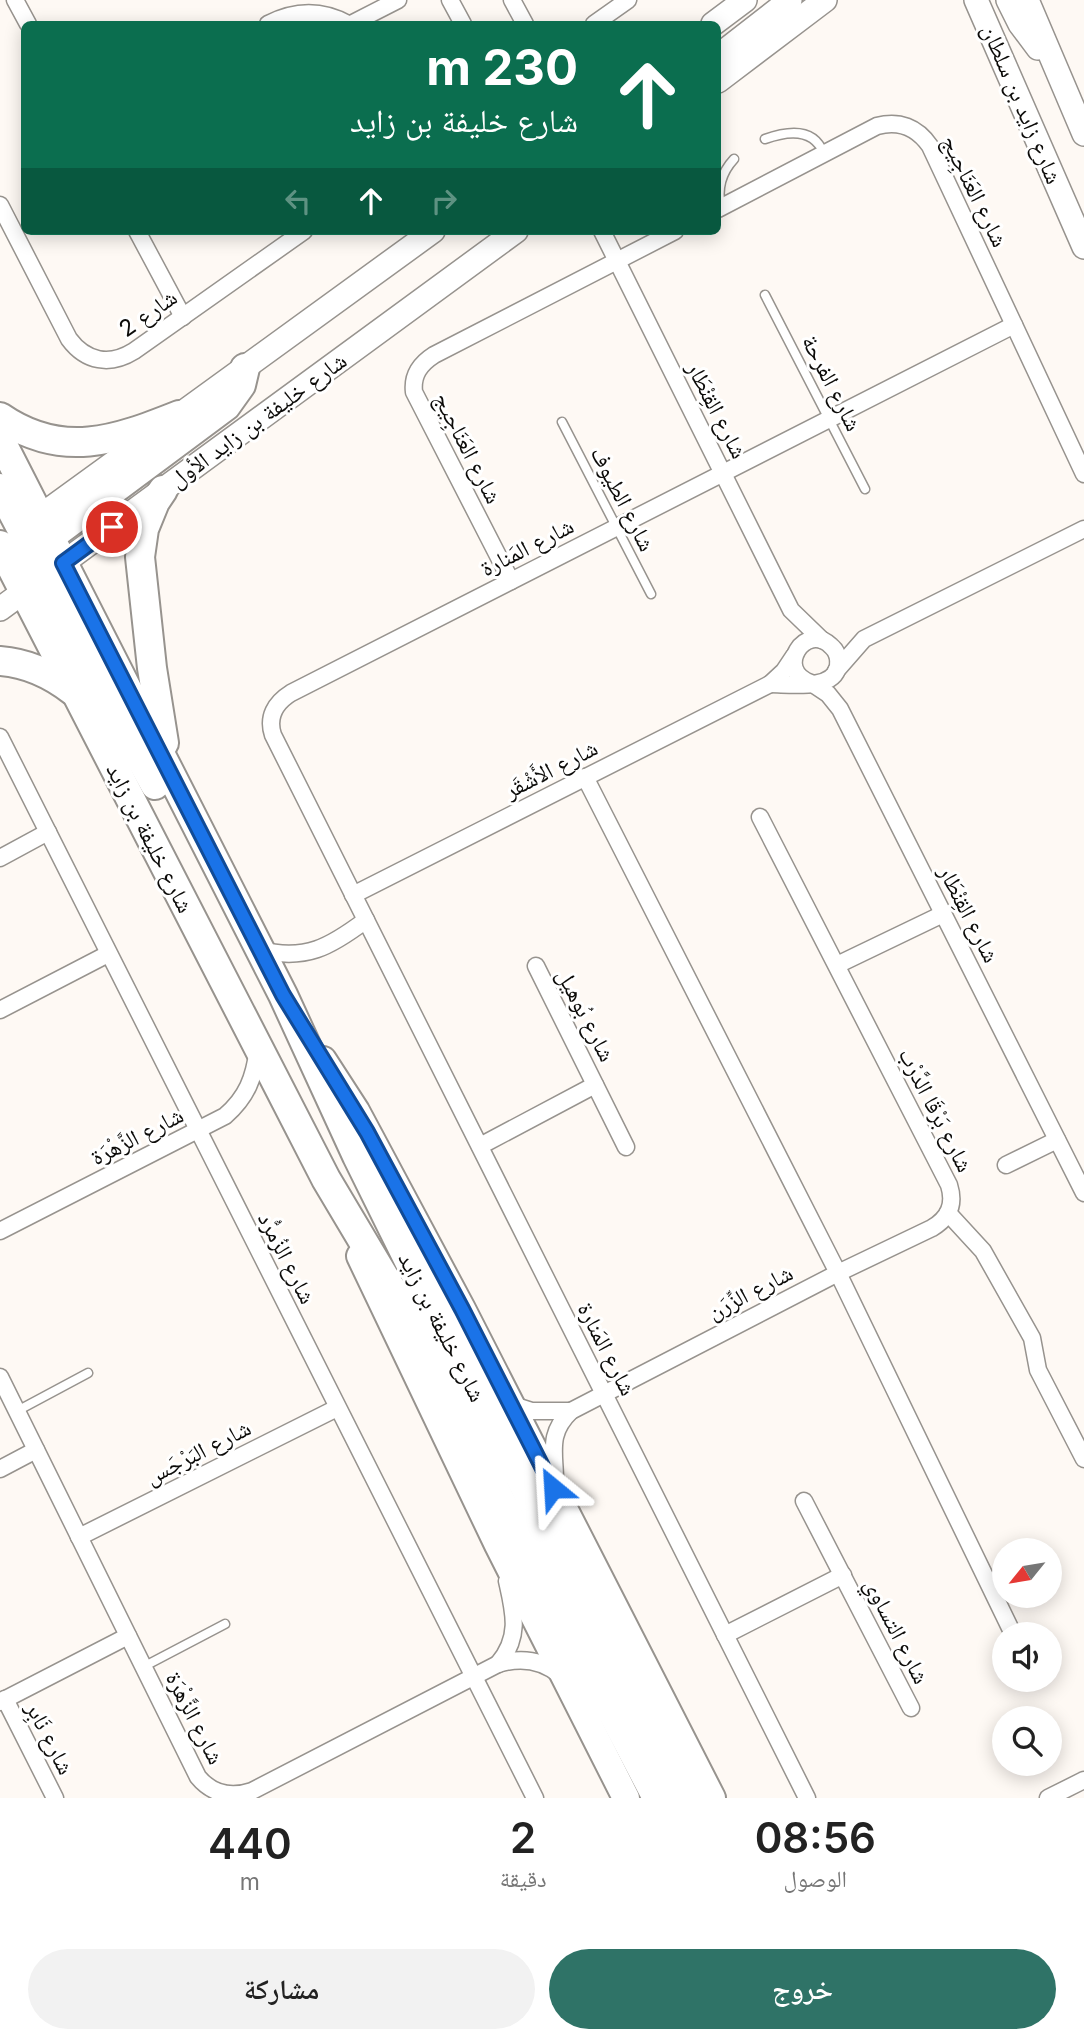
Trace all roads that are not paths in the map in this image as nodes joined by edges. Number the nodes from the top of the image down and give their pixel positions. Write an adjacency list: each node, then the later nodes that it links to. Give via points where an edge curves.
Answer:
1 (15, 0): 14 (street)
2 (398, 0): 17 (street)
3 (450, 0): 18 (street)
4 (512, 0): 19 (street)
5 (628, 0): 20 (street)
6 (746, 0): 21 (main road)
7 (790, 0): 22 (main road)
8 (825, 0): 24 (main road)
9 (965, 0): 13 (main road)
10 (1008, 0): 23 (main road, via 1030,39)
11 (1027, 0): 23 (main road, شارع زايد بن سلطان)
12 (1044, 0): 23 (main road)
13 (980, 8): 38 (main road, شارع زايد بن سلطان)
14 (26, 21)
15 (274, 21): 16 (street, via 302,13)
16 (343, 21)
17 (355, 21)
18 (461, 21)
19 (523, 21)
20 (598, 21)
21 (717, 21)
22 (721, 54)
23 (1055, 65): 25 (main road, شارع زايد بن سلطان)
24 (721, 79)
25 (1084, 134)
26 (765, 139): 27 (lane, via 802,133 818,142)
27 (824, 154): 31 (street, شارع العَنَاجِيج); 42 (street, شارع العَنَاجِيج, via 885,124 919,132 930,146)
28 (734, 159): 29 (lane)
29 (721, 179)
30 (0, 205): 41 (street, شارع 2, via 69,339 83,354 119,359)
31 (721, 207)
32 (139, 235): 41 (street)
33 (297, 235): 41 (street, شارع 2)
34 (427, 235): 43 (main road, شارع خليفة بن زايد الأول)
35 (511, 235): 53 (main road, شارع خليفة بن زايد الأول)
36 (604, 235): 39 (street, شارع القِنْطَار)
37 (667, 235): 39 (street, شارع العَنَاجِيج)
38 (1084, 247)
39 (617, 261): 49 (street, شارع القِنْطَار); 57 (street, شارع العَنَاجِيج, via 434,355 415,374 414,392)
40 (765, 295): 46 (lane, شارع الفرحة)
41 (183, 317)
42 (1014, 325): 46 (street, شارع المَنارة); 50 (street, شارع العَنَاجِيج)
43 (244, 368): 44 (main road, شارع خليفة بن زايد الأول); 56 (highway, via 241,385 226,406)
44 (179, 415): 45 (highway, via 118,438 83,442 42,437); 56 (main road, شارع خليفة بن زايد الأول)
45 (0, 417)
46 (829, 419): 49 (street, شارع المَنارة); 52 (lane, شارع الفرحة)
47 (562, 422): 54 (lane, شارع الطيوف)
48 (0, 439): 56 (highway, شارع خليفة بن زايد)
49 (723, 473): 54 (street, شارع المَنارة); 60 (street, شارع القِنْطَار)
50 (1084, 474)
51 (0, 488): 56 (highway)
52 (866, 489)
53 (163, 490): 56 (main road, شارع خليفة بن زايد الأول); 71 (highway, via 144,528 140,564)
54 (616, 528): 57 (street, شارع المَنارة); 58 (lane, شارع الطيوف)
55 (1084, 529): 61 (street)
56 (25, 554): 59 (main road, شارع خليفة بن زايد الأول); 68 (highway, شارع خليفة بن زايد); 71 (highway, شارع خليفة بن زايد); 73 (highway, via 157,789 169,802)
57 (511, 581): 77 (street, شارع المَنارة, via 291,694 272,713 272,735)
58 (651, 594)
59 (0, 609)
60 (791, 610): 62 (street, شارع القِنْطَار); 63 (street, شارع القِنْطَار)
61 (864, 639): 62 (street); 65 (street)
62 (823, 640): 63 (street, via 807,641); 65 (street, via 837,653)
63 (795, 654): 66 (street, شارع الأَشْقَر); 67 (street, via 797,673)
64 (0, 661): 68 (highway, via 39,670)
65 (836, 672): 67 (street, via 824,683); 69 (street, شارع القِنْطَار)
66 (770, 684): 67 (street, شارع الأَشْقَر); 72 (street, شارع الأَشْقَر)
67 (812, 684): 69 (street, شارع القِنْطَار)
68 (75, 692): 86 (highway, شارع خليفة بن زايد)
69 (840, 709): 78 (street, شارع القِنْطَار)
70 (0, 737): 75 (street, شارع الزُمرُّد)
71 (171, 776): 73 (highway, شارع خليفة بن زايد)
72 (585, 777): 77 (street, شارع الأَشْقَر); 97 (street)
73 (189, 812): 80 (highway, شارع خليفة بن زايد)
74 (760, 817): 83 (street, شارع بَرْقَا الدَّرْب)
75 (48, 832): 76 (street); 81 (street, شارع الزُمرُّد)
76 (0, 858)
77 (353, 895): 79 (street, شارع المَنارة)
78 (943, 914): 83 (street); 89 (street, شارع القِنْطَار)
79 (366, 920): 80 (street, via 336,942 312,952); 90 (street, شارع المَنارة)
80 (260, 950): 84 (highway, شارع خليفة بن زايد)
81 (108, 954): 85 (street); 88 (street, شارع الزُمرُّد)
82 (536, 965): 87 (street, شارع بُوهيل)
83 (837, 965): 95 (street, شارع بَرْقَا الدَّرْب, via 949,1185)
84 (283, 995): 101 (main road, via 356,1111); 128 (highway, شارع خليفة بن زايد, via 441,1326)
85 (0, 1010)
86 (258, 1048): 88 (street, شارع الزَّهْرَة, via 252,1082 242,1099 225,1116); 93 (highway, شارع خليفة بن زايد)
87 (595, 1085): 90 (street, شارع بُوهيل); 91 (street, شارع بُوهيل)
88 (198, 1131): 96 (street, شارع الزَّهْرَة); 102 (street, شارع الزُمرُّد)
89 (1057, 1140): 92 (street); 94 (street, شارع القِنْطَار)
90 (480, 1146): 100 (street, شارع المَنارة)
91 (626, 1147)
92 (1006, 1165)
93 (326, 1179): 111 (main road); 127 (highway, شارع خليفة بن زايد, via 404,1310)
94 (1083, 1188)
95 (948, 1213): 97 (street, شارع الزِّرَن, via 932,1228); 106 (street, via 983,1251 1032,1338 1038,1370)
96 (0, 1231)
97 (838, 1273): 100 (street, شارع الزِّرَن); 113 (street)
98 (88, 1373): 104 (lane)
99 (0, 1377): 104 (street, شارع الزَّهْرَة)
100 (603, 1393): 103 (street, شارع الزِّرَن); 115 (street, شارع المَنارة)
101 (510, 1404): 103 (street, شارع الزِّرَن, via 532,1411); 108 (main road)
102 (337, 1408): 110 (street, شارع البَرْجَس); 119 (street, شارع الزُمرُّد)
103 (571, 1411): 108 (street, via 555,1434)
104 (17, 1412): 105 (street, شارع الزَّهْرَة)
105 (36, 1450): 107 (street); 110 (street, شارع الزَّهْرَة)
106 (1084, 1457)
107 (0, 1469)
108 (553, 1488): 129 (main road)
109 (804, 1501): 112 (street, شارع التساوي)
110 (79, 1537): 116 (street, شارع الزَّهْرَة)
111 (498, 1545): 117 (street, via 515,1617 510,1647); 120 (main road)
112 (843, 1575): 115 (street, شارع التساوي); 122 (street, شارع التساوي)
113 (1007, 1622)
114 (225, 1624): 118 (lane)
115 (725, 1635): 130 (street, شارع المَنارة)
116 (128, 1636): 118 (street, شارع الزَّهْرَة); 121 (street)
117 (498, 1664): 119 (street, شارع الزَّهْرَة); 120 (street, شارع الزَّهْرَة, via 518,1659 539,1662)
118 (144, 1667): 119 (street, شارع الزَّهْرَة, via 198,1777 210,1789 235,1796)
119 (473, 1676): 125 (street, شارع الزُمرُّد)
120 (565, 1680): 126 (main road)
121 (2, 1700): 124 (street, شارع نَابِر)
122 (911, 1708)
123 (1084, 1780): 131 (street)
124 (55, 1798)
125 (535, 1798)
126 (626, 1798)
127 (657, 1798)
128 (686, 1798)
129 (712, 1798)
130 (807, 1798)
131 (1048, 1798)

